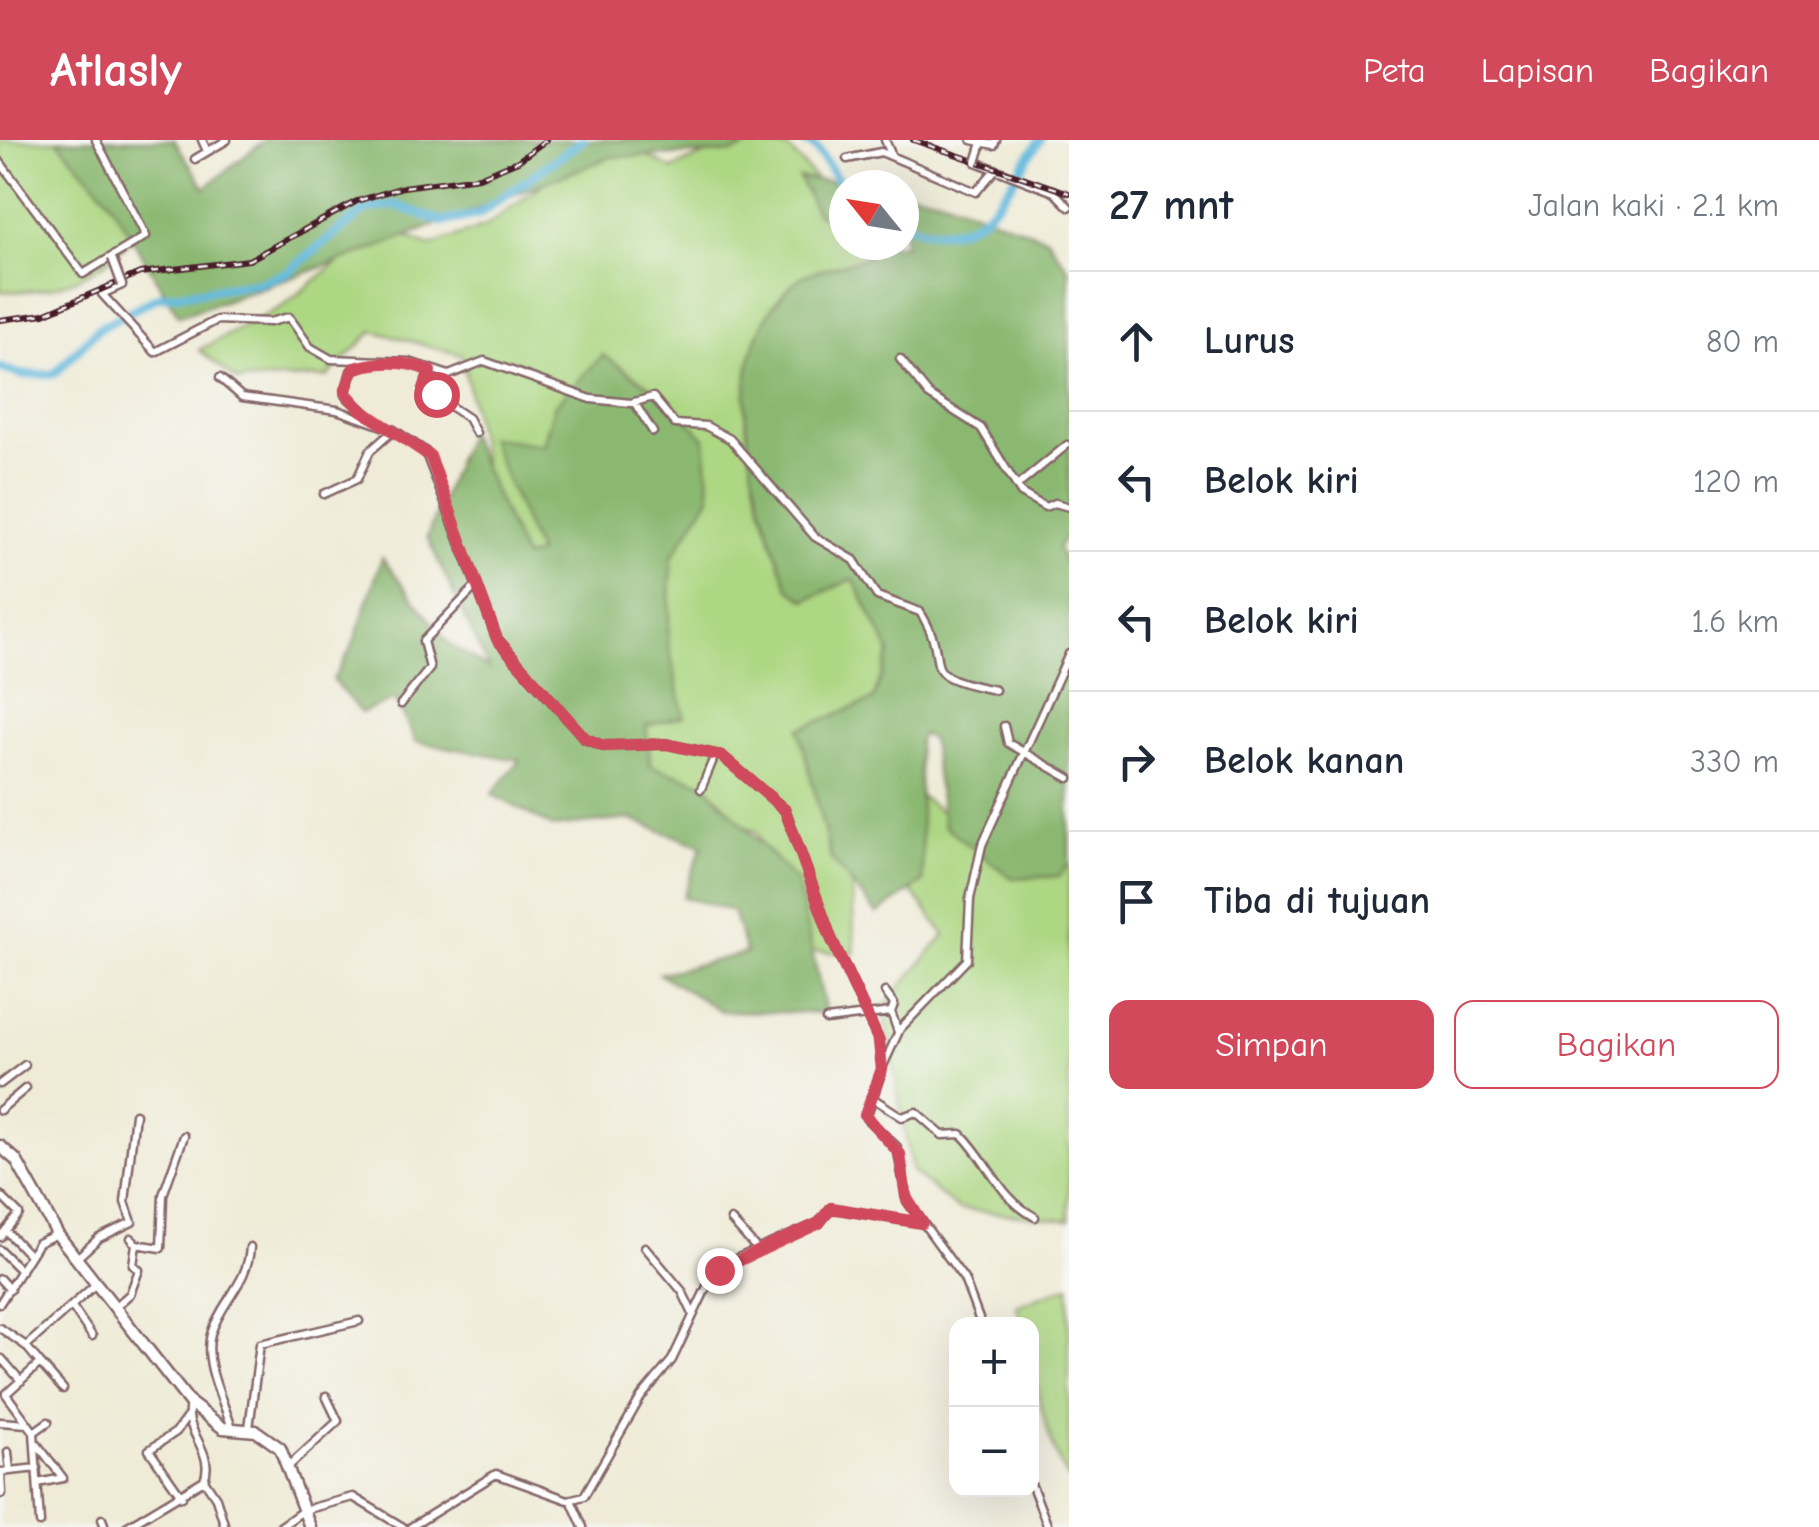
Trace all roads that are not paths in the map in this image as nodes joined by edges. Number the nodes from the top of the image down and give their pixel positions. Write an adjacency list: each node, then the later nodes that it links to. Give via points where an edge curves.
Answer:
1 (96, 140): 14 (street, via 146,234)
2 (202, 140): 7 (street)
3 (227, 140): 7 (street)
4 (885, 140): 10 (street)
5 (972, 140): 6 (street)
6 (989, 143): 12 (street, bridge, via 976,162)
7 (207, 151): 8 (street)
8 (195, 159)
9 (846, 159): 10 (street, via 881,152)
10 (895, 159): 12 (street, via 976,192)
11 (0, 162): 14 (street, via 83,274)
12 (996, 170): 13 (street, via 1056,193)
13 (1069, 207)
14 (112, 258): 16 (street, bridge, via 122,285 102,294 155,352 217,320 289,317 310,348 326,358)
15 (900, 358): 25 (street, via 930,395 981,428)
16 (374, 362): 17 (street, via 406,362); 20 (street, via 351,371 345,395)
17 (430, 371): 19 (street, via 452,374 484,361 590,399); 23 (street, via 424,389 468,418)
18 (220, 378): 20 (street, via 255,401 327,407)
19 (634, 402): 22 (street); 30 (street, via 652,398 675,424 706,426 730,439 815,537 854,560 877,596 920,612 942,674)
20 (382, 425): 21 (street)
21 (394, 430): 26 (street, via 370,451 357,478); 28 (street, via 430,456)
22 (653, 432)
23 (476, 433)
24 (1067, 445): 25 (street)
25 (1016, 486): 27 (street, via 1039,504)
26 (324, 494)
27 (1069, 507)
28 (476, 586): 31 (street, via 424,641 430,668); 34 (street, via 497,639 585,738 603,746 666,744)
29 (1069, 654): 33 (street)
30 (995, 690)
31 (401, 704)
32 (1004, 726): 33 (street, via 1006,741)
33 (1025, 754): 35 (street); 41 (street, via 982,845 970,900 968,960)
34 (715, 755): 36 (street); 39 (street, via 785,810 831,938)
35 (1069, 778)
36 (700, 789)
37 (886, 992): 38 (street)
38 (892, 1012): 39 (street); 41 (street)
39 (869, 1014): 40 (street); 43 (street)
40 (826, 1020)
41 (898, 1032): 43 (street)
42 (26, 1065): 44 (street)
43 (882, 1069): 46 (street)
44 (0, 1084)
45 (26, 1088): 47 (street)
46 (871, 1097): 52 (street, via 902,1117 916,1112 942,1135 961,1134 1008,1200); 54 (street, via 866,1118 900,1154 906,1197)
47 (0, 1110)
48 (136, 1114): 62 (street, via 125,1202 132,1222)
49 (184, 1136): 68 (street, via 162,1194 161,1248 134,1241 133,1266 139,1270 130,1294)
50 (0, 1146): 56 (main road, via 16,1160)
51 (2, 1201): 55 (street, via 19,1214)
52 (1035, 1218)
53 (732, 1220): 60 (street)
54 (922, 1223): 60 (street, via 831,1208 819,1223); 71 (street, via 964,1279)
55 (3, 1234): 61 (street)
56 (57, 1234): 61 (street); 62 (main road)
57 (250, 1247): 91 (street, via 246,1274 210,1344)
58 (645, 1247): 70 (street)
59 (0, 1250): 63 (street)
60 (757, 1250): 70 (street, via 715,1274)
61 (29, 1255): 63 (street)
62 (76, 1258): 65 (main road)
63 (21, 1271): 66 (street)
64 (0, 1279): 66 (street)
65 (96, 1283): 68 (main road); 69 (street)
66 (10, 1290): 67 (street)
67 (0, 1303)
68 (116, 1306): 85 (main road)
69 (73, 1308): 74 (street); 75 (street)
70 (693, 1313): 103 (street, via 672,1360 641,1397 589,1490)
71 (978, 1317)
72 (359, 1322): 90 (street, via 260,1344)
73 (0, 1328): 75 (street)
74 (92, 1336)
75 (26, 1346): 76 (street)
76 (33, 1355): 78 (street); 79 (street)
77 (2, 1359): 80 (street)
78 (26, 1362)
79 (40, 1363): 80 (street); 81 (street)
80 (21, 1381): 84 (street, via 6,1394)
81 (63, 1389)
82 (326, 1396): 95 (street, via 338,1421)
83 (0, 1402): 84 (street)
84 (11, 1402): 89 (street)
85 (190, 1403): 86 (street); 91 (main road)
86 (187, 1416): 98 (street, via 207,1463); 101 (street, via 149,1450)
87 (0, 1422): 89 (street)
88 (48, 1422): 92 (street)
89 (27, 1424): 92 (street)
90 (249, 1428): 91 (main road); 95 (main road, via 272,1440)
91 (233, 1429)
92 (34, 1432): 93 (street)
93 (36, 1443): 96 (street); 99 (street, via 63,1478)
94 (8, 1452): 97 (street)
95 (289, 1466): 104 (main road)
96 (37, 1468): 97 (street); 99 (street)
97 (10, 1471): 100 (street, via 1,1472)
98 (204, 1480): 101 (street); 107 (street)
99 (38, 1483): 105 (street)
100 (2, 1494)
101 (182, 1497): 106 (street)
102 (1036, 1497): 113 (street)
103 (572, 1500): 111 (street, via 496,1474); 112 (street)
104 (304, 1510): 108 (street); 109 (main road); 110 (street, via 354,1497)
105 (40, 1523)
106 (126, 1527)
107 (226, 1527)
108 (280, 1527)
109 (310, 1527)
110 (403, 1527)
111 (411, 1527)
112 (583, 1527)
113 (1048, 1527)

